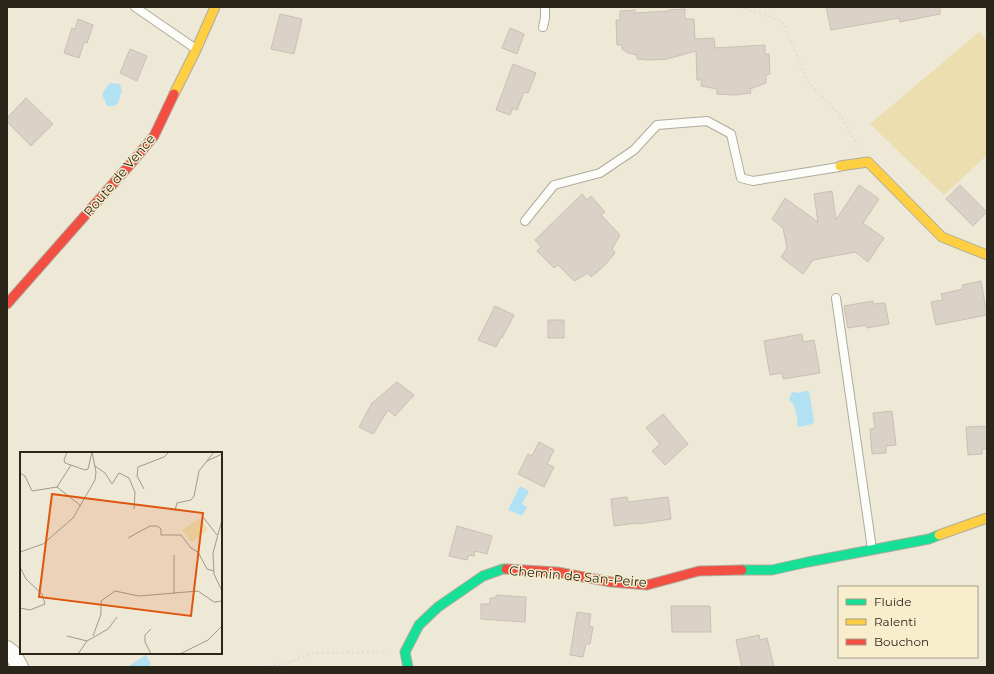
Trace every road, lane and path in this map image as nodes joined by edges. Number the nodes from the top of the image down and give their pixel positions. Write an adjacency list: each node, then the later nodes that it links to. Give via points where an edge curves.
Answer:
1 (135, 7): 6 (lane)
2 (214, 7): 6 (street, Route de Vence)
3 (545, 7): 5 (lane)
4 (740, 7): 7 (path, via 782,21 808,82 841,116)
5 (543, 27)
6 (196, 50): 12 (street, Route de Vence, via 154,136)
7 (868, 162): 8 (street); 10 (street, via 942,236)
8 (840, 166): 9 (lane, via 753,181 741,178 731,134 707,121 657,125 634,150 600,173 554,185)
9 (525, 221)
10 (987, 255)
11 (836, 298): 14 (lane)
12 (7, 304)
13 (987, 518): 14 (street, Chemin de San-Peire, via 929,539)
14 (872, 550): 16 (street, Chemin de San-Peire, via 772,570 699,571 647,585 611,582 557,572 504,569 483,576 438,607 419,625)
15 (7, 649): 17 (street)
16 (405, 652): 18 (path, via 315,653); 19 (street)
17 (20, 667)
18 (269, 667)
19 (408, 667)

